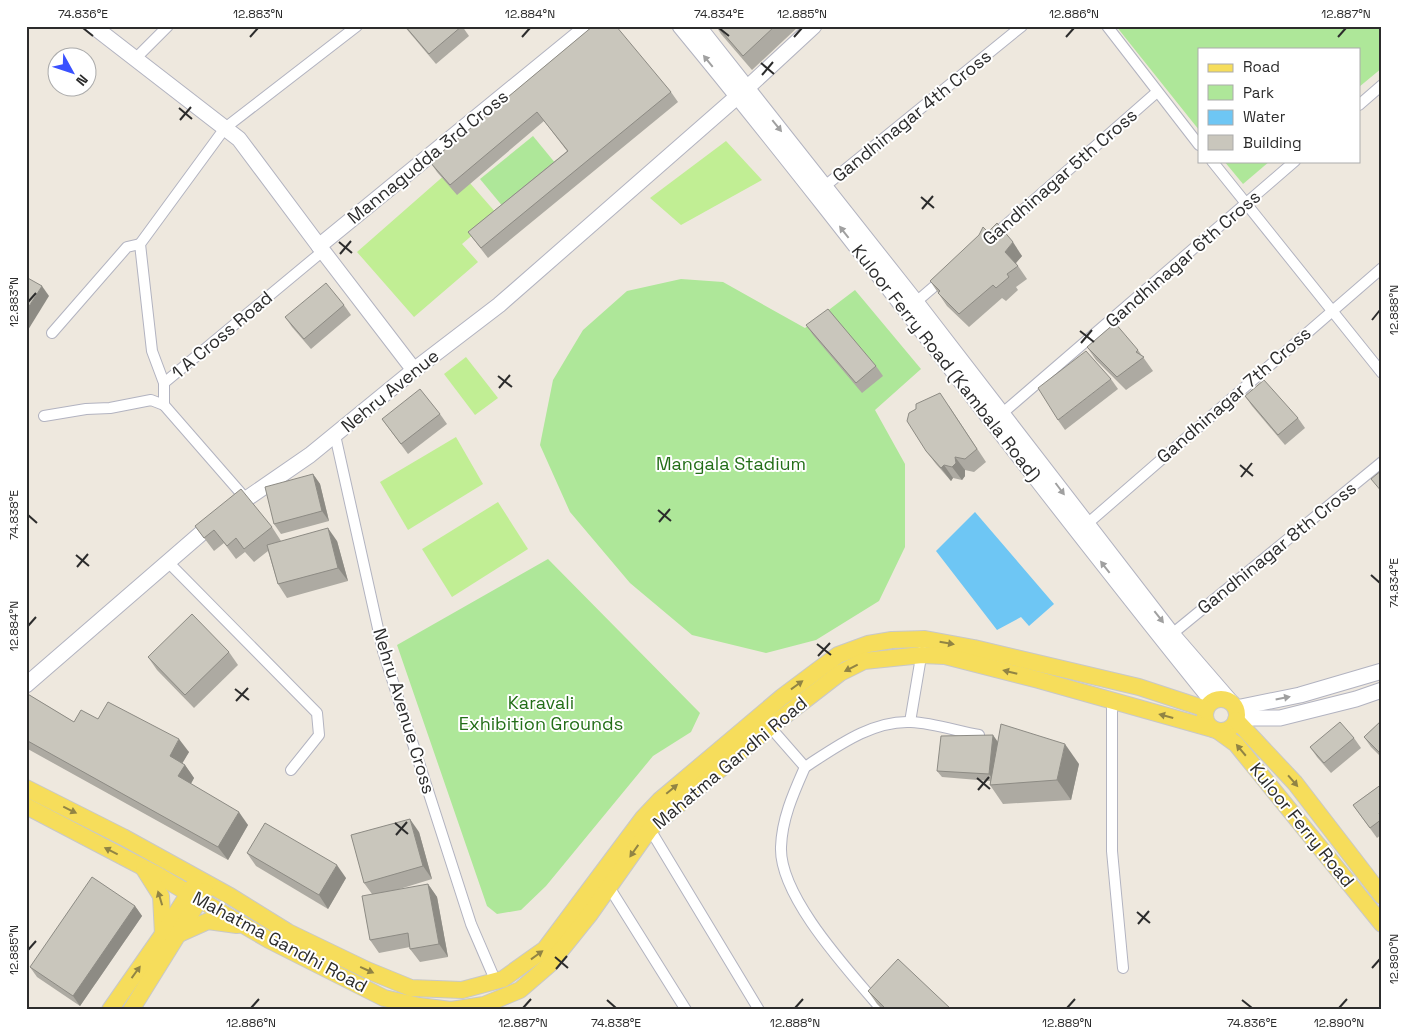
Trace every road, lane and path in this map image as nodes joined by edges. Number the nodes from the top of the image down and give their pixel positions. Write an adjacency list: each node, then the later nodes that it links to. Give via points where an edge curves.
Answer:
1 (93, 26): 10 (street)
2 (168, 26): 10 (street)
3 (357, 26): 15 (street)
4 (588, 26): 23 (street, Mannagudda 3rd Cross)
5 (680, 26): 12 (street, Kuloor Ferry Road (Kambala Road), one-way to 5)
6 (698, 26): 12 (street, Kuloor Ferry Road (Kambala Road))
7 (814, 26): 12 (street, Nehru Avenue)
8 (1022, 26): 19 (street, Gandhinagar 4th Cross)
9 (1107, 26): 13 (street)
10 (134, 58): 15 (street)
11 (1382, 85): 14 (street)
12 (742, 92): 19 (street, Kuloor Ferry Road (Kambala Road), one-way to 19); 29 (street, Nehru Avenue, via 499,305); 34 (street, Kuloor Ferry Road (Kambala Road), one-way to 12)
13 (1157, 92): 16 (street); 22 (street, Gandhinagar 5th Cross)
14 (1360, 104)
15 (225, 128): 21 (street); 23 (street, via 239,139)
16 (1198, 144)
17 (1213, 162): 20 (street)
18 (1294, 162): 20 (street, Gandhinagar 6th Cross)
19 (825, 186): 26 (street, Kuloor Ferry Road (Kambala Road))
20 (1246, 204): 27 (street); 34 (street, Gandhinagar 6th Cross)
21 (140, 244): 28 (street, via 127,247); 31 (street, via 152,351)
22 (983, 244)
23 (321, 248): 29 (street); 31 (street, 1 A Cross Road)
24 (1382, 268): 27 (street, Gandhinagar 7th Cross)
25 (954, 270): 26 (street)
26 (916, 302): 34 (street, Kuloor Ferry Road (Kambala Road))
27 (1330, 310): 30 (street); 38 (street, Gandhinagar 7th Cross)
28 (52, 333)
29 (414, 370): 35 (street, Nehru Avenue)
30 (1382, 373)
31 (164, 383): 32 (street, 1 A Cross Road)
32 (164, 405): 33 (street, via 151,400); 37 (street)
33 (44, 416)
34 (996, 418): 38 (street, Kuloor Ferry Road (Kambala Road), one-way to 38); 46 (street, Kuloor Ferry Road (Kambala Road), one-way to 34)
35 (335, 435): 37 (street, Nehru Avenue); 66 (street, Nehru Avenue Cross, via 383,651 471,924)
36 (1382, 462): 40 (street, Gandhinagar 8th Cross)
37 (246, 499): 39 (street, Nehru Avenue)
38 (1087, 524): 40 (street, Kuloor Ferry Road (Kambala Road), one-way to 40)
39 (168, 562): 43 (street, Nehru Avenue); 53 (street, via 317,713 320,735)
40 (1172, 634): 47 (street, Kuloor Ferry Road (Kambala Road))
41 (923, 647): 45 (main road, Mahatma Gandhi Road, one-way to 41, via 945,656); 46 (main road, Mahatma Gandhi Road, one-way to 46, via 974,648); 48 (street); 49 (main road, Mahatma Gandhi Road, one-way to 49, via 864,661 840,674); 56 (main road, Mahatma Gandhi Road, one-way to 41, via 660,800 776,702 838,655 868,644 892,640)
42 (1382, 671): 47 (street, one-way to 42)
43 (26, 685)
44 (1382, 690): 47 (street, via 1280,718)
45 (1116, 703): 50 (main road, Mahatma Gandhi Road, one-way to 45); 65 (street, via 1112,708 1112,851)
46 (1209, 705): 47 (main road, via 1221,698); 50 (main road, via 1206,722)
47 (1235, 712): 50 (main road, via 1228,730); 61 (main road, Kuloor Ferry Road, one-way to 61, via 1295,783)
48 (910, 722): 51 (street); 52 (street, via 862,734)
49 (770, 727): 52 (street); 56 (main road, Mahatma Gandhi Road)
50 (1216, 730): 62 (main road, Kuloor Ferry Road, one-way to 50, via 1236,744)
51 (980, 735)
52 (805, 767): 72 (street, via 789,802 783,827 781,847 785,875 813,924)
53 (291, 770)
54 (26, 788): 58 (main road, Mahatma Gandhi Road, one-way to 58)
55 (26, 806): 57 (main road, Mahatma Gandhi Road, one-way to 55)
56 (646, 824): 59 (main road, Mahatma Gandhi Road, one-way to 59); 66 (main road, Mahatma Gandhi Road, one-way to 56, via 545,949); 71 (street)
57 (141, 867): 60 (main road, Mahatma Gandhi Road); 64 (main road, one-way to 57, via 161,896)
58 (204, 882): 60 (main road); 66 (main road, Mahatma Gandhi Road, one-way to 66, via 288,932 411,988 462,990)
59 (609, 887): 67 (main road, Mahatma Gandhi Road, via 549,965 520,990 484,1005 450,1010); 70 (street)
60 (195, 896): 63 (main road, Mahatma Gandhi Road); 64 (main road)
61 (1382, 896)
62 (1382, 924)
63 (247, 927): 64 (main road, via 208,921); 67 (main road, Mahatma Gandhi Road, via 384,998)
64 (171, 934): 68 (main road, one-way to 64); 69 (main road)
65 (1123, 968)
66 (496, 982)
67 (418, 1008)
68 (110, 1010)
69 (130, 1010)
70 (686, 1010)
71 (759, 1010)
72 (882, 1010)

